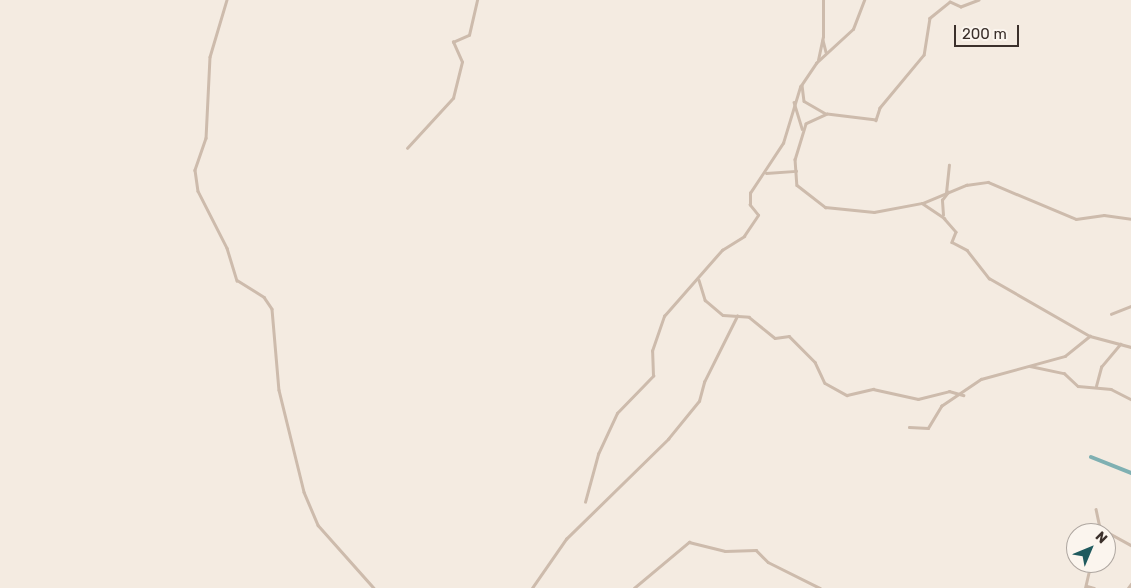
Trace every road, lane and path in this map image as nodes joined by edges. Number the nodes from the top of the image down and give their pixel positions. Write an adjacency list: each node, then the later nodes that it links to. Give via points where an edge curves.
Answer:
1 (227, 0): 45 (street, via 210,57 206,140 195,170 198,191 227,248 237,280 264,297 272,309 279,390 304,492 318,525)
2 (477, 0): 15 (street, via 469,35 453,42 462,62 453,98)
3 (823, 0): 6 (street)
4 (864, 0): 8 (street, via 853,29)
5 (979, 0): 13 (street, via 961,7 950,2 930,18 924,55 880,108 876,120)
6 (823, 39): 7 (street); 10 (street)
7 (825, 47): 8 (street); 9 (street)
8 (830, 48): 9 (street)
9 (825, 52): 10 (street)
10 (817, 61): 11 (street)
11 (802, 84): 12 (street); 13 (street, via 804,101)
12 (794, 102): 14 (street); 18 (street, via 782,143)
13 (827, 114): 14 (street)
14 (802, 130): 17 (street)
15 (407, 148)
16 (949, 166): 21 (street)
17 (796, 171): 19 (street); 20 (street)
18 (766, 172): 19 (street); 25 (street, via 750,196 758,215 744,236 722,250)
19 (791, 172): 20 (street)
20 (796, 181): 22 (street, via 804,194 825,207 874,212)
21 (947, 192): 22 (street); 23 (street, via 942,200); 24 (street, via 988,182 1076,219 1104,215)
22 (922, 203): 23 (street)
23 (943, 216): 29 (street, via 956,232 952,242 967,250 987,276)
24 (1131, 219)
25 (698, 280): 28 (street, via 707,302 724,316); 37 (street, via 664,316 652,351 651,380 617,413 598,454)
26 (1131, 306): 27 (street)
27 (1112, 314)
28 (737, 316): 34 (street, via 750,317 775,338 789,336 815,362 826,384 847,395 868,389 918,399 948,391); 46 (street, via 704,382 699,402 668,440 566,539)
29 (1090, 336): 30 (street); 32 (street, via 1065,356)
30 (1120, 344): 31 (street); 33 (street, via 1104,362)
31 (1131, 347)
32 (1030, 366): 33 (street, via 1064,373 1078,386); 34 (street, via 981,378)
33 (1096, 386): 35 (street)
34 (963, 395): 36 (street, via 941,406 928,428)
35 (1131, 399)
36 (909, 427)
37 (585, 502)
38 (1096, 509): 39 (street)
39 (1098, 523)
40 (1116, 536): 41 (street)
41 (1131, 545)
42 (1089, 573): 44 (street)
43 (1131, 584): 50 (street)
44 (1086, 587): 49 (street)
45 (374, 588)
46 (532, 588)
47 (634, 588): 48 (street, via 689,542 730,551 756,550 768,562)
48 (820, 588)
49 (1094, 588)
50 (1128, 588)

